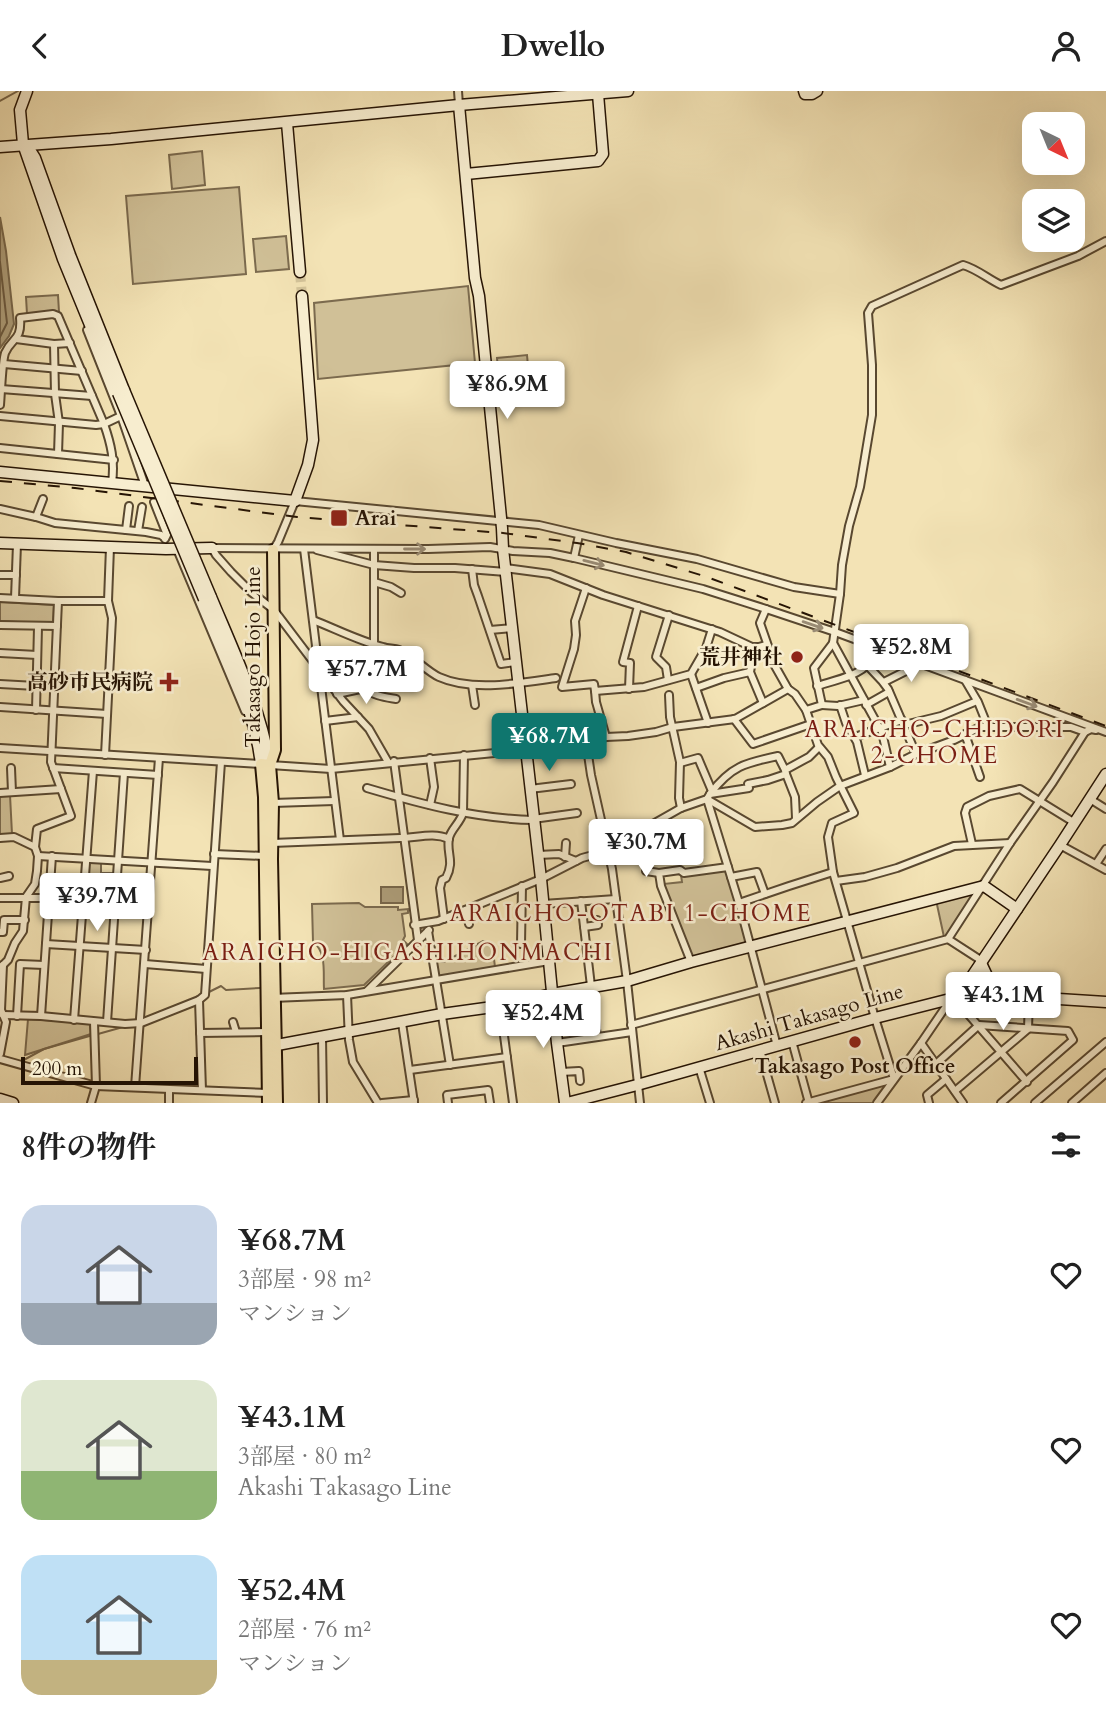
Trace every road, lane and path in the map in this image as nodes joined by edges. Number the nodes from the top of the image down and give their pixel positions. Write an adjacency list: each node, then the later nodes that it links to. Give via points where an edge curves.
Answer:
1 (27, 91): 9 (street, via 20,110)
2 (458, 91): 7 (street)
3 (628, 91): 6 (street)
4 (804, 91): 5 (street, via 812,95)
5 (817, 91)
6 (598, 92): 7 (street); 11 (street, via 603,154 598,161)
7 (459, 105): 8 (street); 11 (street)
8 (287, 123): 9 (street); 14 (street)
9 (23, 144): 10 (street); 13 (street); 23 (street, via 35,158)
10 (0, 147)
11 (466, 174): 44 (street)
12 (1106, 241): 67 (street, via 1001,285 963,265 872,306 868,313 872,415)
13 (64, 259): 23 (street); 28 (street, via 65,274)
14 (300, 272)
15 (302, 296): 38 (street, via 313,440)
16 (16, 339): 17 (street, via 20,317 53,314); 18 (street); 19 (street, via 5,353)
17 (70, 342): 18 (street); 21 (street)
18 (54, 344): 20 (street)
19 (4, 364): 20 (street); 22 (street)
20 (55, 369): 21 (street); 24 (street)
21 (82, 370): 25 (street)
22 (1, 389): 24 (street); 26 (street)
23 (121, 392): 70 (street, bridge)
24 (55, 394): 25 (street); 29 (street)
25 (92, 396): 30 (street)
26 (0, 405)
27 (0, 416): 29 (street)
28 (121, 417): 30 (street); 36 (street)
29 (59, 423): 30 (street); 32 (street)
30 (104, 424): 33 (street)
31 (0, 448): 32 (street)
32 (58, 454): 33 (street)
33 (114, 460): 35 (street)
34 (0, 472): 35 (street)
35 (112, 483): 36 (street)
36 (145, 486): 38 (street)
37 (45, 500): 43 (street)
38 (295, 501): 44 (street); 53 (street)
39 (154, 502): 50 (street)
40 (129, 506): 45 (street)
41 (142, 507): 46 (street)
42 (0, 509): 43 (street)
43 (36, 517): 45 (street)
44 (501, 520): 47 (street); 57 (street)
45 (126, 530): 46 (street)
46 (138, 531): 50 (street, via 161,535)
47 (579, 535): 58 (street); 67 (street)
48 (0, 543): 49 (street)
49 (18, 544): 51 (street); 63 (street)
50 (169, 545): 51 (street); 52 (street); 130 (street)
51 (110, 547): 72 (street)
52 (212, 548): 53 (street); 75 (street, via 231,572)
53 (273, 549): 54 (street); 75 (main road, Takasago Hojo Line)
54 (304, 549): 55 (street); 77 (street)
55 (313, 549): 56 (street); 59 (street)
56 (374, 549): 57 (street, one-way to 57); 59 (street)
57 (503, 549): 58 (street); 61 (street)
58 (574, 558): 74 (street, one-way to 74)
59 (374, 565): 60 (street); 64 (street)
60 (472, 569): 61 (street); 83 (street)
61 (506, 570): 65 (street, via 550,574); 81 (street)
62 (0, 575): 63 (street)
63 (16, 575): 69 (street)
64 (374, 582): 66 (street); 88 (street)
65 (586, 588): 73 (street); 85 (street, via 575,621)
66 (401, 593)
67 (840, 594): 84 (street)
68 (0, 598): 69 (street)
69 (15, 598): 71 (street)
70 (208, 598): 130 (street); 159 (street, via 247,684 261,727)
71 (58, 601): 72 (street); 79 (street)
72 (108, 601): 128 (street, via 112,618)
73 (638, 606): 76 (street); 111 (street, via 623,662 630,663)
74 (766, 609): 84 (street, one-way to 84); 89 (street, via 760,623)
75 (274, 610): 97 (street); 159 (main road, Takasago Hojo Line, via 275,750)
76 (669, 615): 82 (street); 102 (street, via 656,657 666,667)
77 (313, 620): 88 (street); 97 (street)
78 (0, 625): 80 (street)
79 (57, 626): 80 (street); 127 (street)
80 (38, 627): 93 (street)
81 (512, 628): 83 (street); 94 (street)
82 (712, 629): 90 (street); 99 (street)
83 (490, 630): 94 (street, via 501,664)
84 (835, 632): 87 (street); 91 (street)
85 (576, 636): 86 (street); 113 (street, via 562,687 594,684)
86 (584, 636)
87 (833, 643): 100 (street); 109 (street, via 814,668)
88 (374, 644): 107 (street, via 401,650 438,676)
89 (766, 645): 90 (street); 112 (street)
90 (753, 647): 98 (street)
91 (876, 647): 95 (street); 96 (street)
92 (0, 653): 93 (street)
93 (37, 655): 108 (street)
94 (516, 662): 104 (street)
95 (920, 664): 103 (street); 105 (street)
96 (867, 665): 100 (street); 105 (street)
97 (319, 670): 115 (street); 132 (street)
98 (750, 671): 110 (street); 120 (street)
99 (691, 674): 102 (street); 110 (street)
100 (851, 675): 109 (street); 119 (street)
101 (556, 678): 104 (street)
102 (668, 680): 111 (street)
103 (965, 680): 118 (street); 140 (street, one-way to 140)
104 (518, 682): 107 (street); 148 (street)
105 (884, 682): 114 (street)
106 (0, 684): 108 (street)
107 (472, 685): 121 (street)
108 (36, 686): 126 (street)
109 (817, 686): 122 (street)
110 (696, 688): 133 (street)
111 (629, 689): 113 (street)
112 (788, 689): 120 (street); 125 (street)
113 (595, 691): 142 (street)
114 (889, 692): 119 (street); 134 (street)
115 (337, 694): 117 (street, via 365,688 371,694); 129 (street)
116 (669, 695): 136 (street)
117 (396, 699)
118 (976, 701): 134 (street, via 940,716); 137 (street)
119 (865, 702): 123 (street); 138 (street)
120 (763, 703): 131 (street)
121 (475, 705)
122 (822, 705): 123 (street); 125 (street)
123 (840, 705): 143 (street)
124 (0, 707): 126 (street)
125 (806, 709): 135 (street)
126 (36, 710): 127 (street)
127 (53, 711): 128 (street); 149 (street)
128 (107, 714): 151 (street)
129 (358, 717): 132 (street); 156 (street)
130 (250, 718): 159 (street)
131 (734, 719): 133 (street); 145 (street)
132 (325, 722): 163 (street)
133 (708, 723): 136 (street)
134 (903, 723): 138 (street); 150 (street)
135 (811, 725): 145 (street); 146 (street)
136 (673, 727): 142 (street); 158 (street)
137 (988, 727): 139 (street, via 1071,727); 141 (street)
138 (880, 728): 143 (street); 160 (street)
139 (1084, 732): 140 (street); 182 (street)
140 (1105, 732)
141 (965, 734): 150 (street); 170 (street)
142 (606, 737): 144 (street)
143 (855, 737): 169 (street)
144 (586, 741): 148 (street); 200 (street)
145 (753, 744): 157 (street)
146 (819, 747): 165 (street); 172 (street)
147 (0, 748): 149 (street)
148 (525, 750): 152 (street); 175 (street)
149 (52, 752): 151 (street); 162 (street)
150 (916, 754): 160 (street)
151 (104, 755): 153 (street)
152 (464, 755): 154 (street); 187 (street)
153 (159, 758): 155 (street); 168 (street)
154 (430, 758): 156 (street); 184 (street, via 434,787)
155 (221, 762): 159 (street); 205 (street)
156 (391, 762): 163 (street); 179 (street)
157 (749, 762): 165 (street, via 778,755); 178 (street, via 731,772)
158 (680, 763): 178 (street, via 698,758); 185 (street)
159 (265, 765): 163 (street); 183 (main road, Takasago Hojo Line); 209 (main road, Takasago Hojo Line)
160 (890, 767): 169 (street)
161 (11, 768): 176 (street)
162 (53, 768): 164 (street); 174 (street)
163 (331, 769): 181 (street)
164 (93, 771): 166 (street); 211 (street)
165 (785, 772): 178 (street, via 748,784 749,788); 189 (street)
166 (124, 773): 168 (street); 212 (street)
167 (1106, 774): 180 (street)
168 (158, 775): 214 (street)
169 (866, 775): 172 (street)
170 (980, 777)
171 (570, 785): 175 (street)
172 (841, 786): 189 (street); 220 (street, via 854,813 832,823 828,837)
173 (367, 787): 179 (street)
174 (61, 789): 176 (street); 203 (street, via 71,816 37,829)
175 (530, 789): 190 (street)
176 (12, 792): 177 (street)
177 (0, 793)
178 (710, 795): 185 (street); 189 (street, via 755,827 792,823); 217 (street)
179 (400, 798): 184 (street); 194 (street)
180 (1090, 799): 186 (street); 191 (street)
181 (334, 801): 183 (street); 196 (street)
182 (1040, 801): 191 (street); 199 (street); 201 (street, via 1020,789 967,807)
183 (273, 803): 197 (main road, Takasago Hojo Line)
184 (430, 806): 187 (street)
185 (681, 808): 192 (street)
186 (1106, 809)
187 (463, 813): 190 (street); 195 (street)
188 (577, 813): 190 (street)
189 (796, 818)
190 (533, 820): 206 (street)
191 (1074, 823): 202 (street)
192 (644, 829): 200 (street); 219 (street, via 649,850 646,871)
193 (0, 838): 203 (street, via 14,837)
194 (404, 838): 195 (street, via 433,835); 196 (street); 243 (street)
195 (449, 839): 239 (street, via 450,867 440,888)
196 (340, 840): 197 (street)
197 (272, 843): 273 (main road, Takasago Hojo Line)
198 (566, 843): 210 (street)
199 (1010, 843): 201 (street); 227 (street)
200 (606, 844): 213 (street); 232 (street)
201 (972, 844): 225 (street, via 865,877)
202 (1060, 845): 215 (street); 237 (street)
203 (35, 847): 207 (street)
204 (1106, 849): 215 (street)
205 (214, 853): 209 (street); 216 (street)
206 (538, 855): 210 (street); 224 (street)
207 (38, 856): 208 (street); 230 (street, via 35,884)
208 (52, 856): 211 (street); 231 (street)
209 (264, 856): 273 (main road, Takasago Hojo Line)
210 (565, 857): 213 (street)
211 (85, 858): 212 (street); 251 (street)
212 (118, 860): 214 (street); 253 (street)
213 (576, 861): 224 (street)
214 (152, 862): 216 (street); 254 (street)
215 (1096, 864): 218 (street)
216 (212, 866): 262 (street)
217 (728, 867): 219 (street); 222 (street)
218 (1106, 870)
219 (659, 873): 256 (street)
220 (833, 873): 225 (street); 228 (street)
221 (9, 876): 223 (street)
222 (731, 877): 228 (street, via 757,872); 234 (street)
223 (0, 878)
224 (541, 879): 226 (street); 235 (street)
225 (836, 881): 241 (street)
226 (522, 886): 236 (street); 250 (street)
227 (984, 886): 237 (street); 241 (street); 247 (street)
228 (765, 894): 234 (street)
229 (0, 897): 230 (street)
230 (26, 897): 231 (street); 238 (street)
231 (49, 898): 249 (street)
232 (616, 899): 233 (street); 264 (street)
233 (581, 901): 235 (street); 244 (street)
234 (739, 903): 252 (street)
235 (543, 904): 255 (street)
236 (466, 909): 239 (street); 242 (street)
237 (1017, 909): 257 (street)
238 (25, 920): 246 (street, via 4,920); 261 (street)
239 (441, 920): 243 (street); 245 (street)
240 (597, 920): 244 (street, via 598,925)
241 (847, 921): 252 (street); 259 (street)
242 (469, 924)
243 (414, 925): 248 (street)
244 (584, 927): 265 (street)
245 (428, 931): 248 (street); 263 (street)
246 (0, 932)
247 (948, 939): 257 (street); 259 (street)
248 (418, 940): 267 (street)
249 (46, 944): 251 (street); 260 (street)
250 (521, 944)
251 (79, 946): 253 (street); 282 (street)
252 (750, 947): 256 (street); 266 (street)
253 (111, 948): 254 (street); 284 (street)
254 (146, 950): 258 (street)
255 (549, 961): 263 (street); 268 (street)
256 (691, 962): 264 (street)
257 (981, 962): 270 (street); 271 (street)
258 (145, 964): 262 (street); 286 (street)
259 (860, 964): 266 (street); 281 (street)
260 (44, 965): 279 (street, via 20,964); 280 (street)
261 (2, 967): 277 (street)
262 (206, 969): 274 (street, via 205,995)
263 (436, 981): 267 (street); 278 (street)
264 (627, 981): 265 (street); 289 (street)
265 (591, 987): 268 (street); 296 (street)
266 (761, 990): 289 (street); 302 (street)
267 (366, 991): 269 (street)
268 (552, 994): 276 (street); 299 (street)
269 (347, 995): 273 (street); 294 (street)
270 (996, 995): 271 (street, Akashi Takasago Line); 272 (street, Akashi Takasago Line)
271 (954, 997): 281 (street, Akashi Takasago Line); 288 (street); 300 (street)
272 (1029, 997): 275 (street, Akashi Takasago Line); 290 (street)
273 (271, 998): 292 (main road, Takasago Hojo Line); 301 (main road, Takasago Hojo Line)
274 (200, 1000): 286 (street); 293 (street)
275 (1106, 1002)
276 (500, 1006): 278 (street); 306 (street)
277 (1, 1011): 279 (street); 305 (street, via 6,1022)
278 (442, 1014): 287 (street); 308 (street)
279 (17, 1016): 280 (street)
280 (41, 1016): 282 (street)
281 (875, 1018): 297 (street, Akashi Takasago Line); 313 (street)
282 (74, 1020): 283 (street)
283 (94, 1022): 284 (street); 318 (street)
284 (107, 1022): 286 (street)
285 (233, 1022): 291 (street)
286 (141, 1023): 319 (street)
287 (402, 1023): 294 (street); 310 (street)
288 (979, 1025): 290 (street); 304 (street); 307 (street)
289 (632, 1029): 296 (street); 317 (street)
290 (1028, 1029): 304 (street); 316 (street, via 1068,1031 1073,1040)
291 (236, 1032): 292 (street); 293 (street)
292 (267, 1032): 323 (main road, Takasago Hojo Line)
293 (200, 1033): 321 (street)
294 (349, 1033): 295 (street); 331 (street, via 353,1062)
295 (322, 1037): 301 (street); 330 (street)
296 (597, 1037): 299 (street)
297 (792, 1041): 302 (street, Akashi Takasago Line); 339 (street)
298 (1106, 1042): 344 (street)
299 (557, 1043): 311 (street)
300 (921, 1043): 307 (street); 313 (street)
301 (277, 1045): 329 (main road, Takasago Hojo Line)
302 (777, 1046): 303 (street, Akashi Takasago Line)
303 (760, 1050): 309 (street, Akashi Takasago Line); 338 (street)
304 (1001, 1051): 316 (street); 322 (street)
305 (0, 1057): 318 (street)
306 (507, 1057): 308 (street); 334 (street)
307 (936, 1064): 314 (street)
308 (450, 1065): 310 (street)
309 (699, 1067): 317 (street, Akashi Takasago Line); 337 (street)
310 (410, 1070): 325 (street)
311 (561, 1072): 315 (street, via 579,1071); 335 (street)
312 (1106, 1073): 345 (street)
313 (894, 1079): 339 (street); 340 (street)
314 (946, 1079): 322 (street); 341 (street, via 927,1095)
315 (580, 1080)
316 (1027, 1081): 343 (street)
317 (637, 1085): 335 (street, Akashi Takasago Line); 336 (street)
318 (96, 1086): 319 (street); 327 (street)
319 (135, 1087): 320 (street)
320 (169, 1089): 321 (street); 328 (street)
321 (202, 1090): 323 (street)
322 (955, 1091): 342 (street)
323 (268, 1098)
324 (0, 1099): 326 (street)
325 (414, 1102): 331 (street)
326 (13, 1103)
327 (91, 1103)
328 (169, 1103)
329 (277, 1103)
330 (323, 1103)
331 (380, 1103)
332 (448, 1103): 333 (street, via 447,1095 488,1090)
333 (490, 1103)
334 (513, 1103)
335 (566, 1103)
336 (640, 1103)
337 (710, 1103)
338 (775, 1103)
339 (808, 1103)
340 (877, 1103)
341 (929, 1103)
342 (963, 1103)
343 (1001, 1103)
344 (1035, 1103)
345 (1072, 1103)

